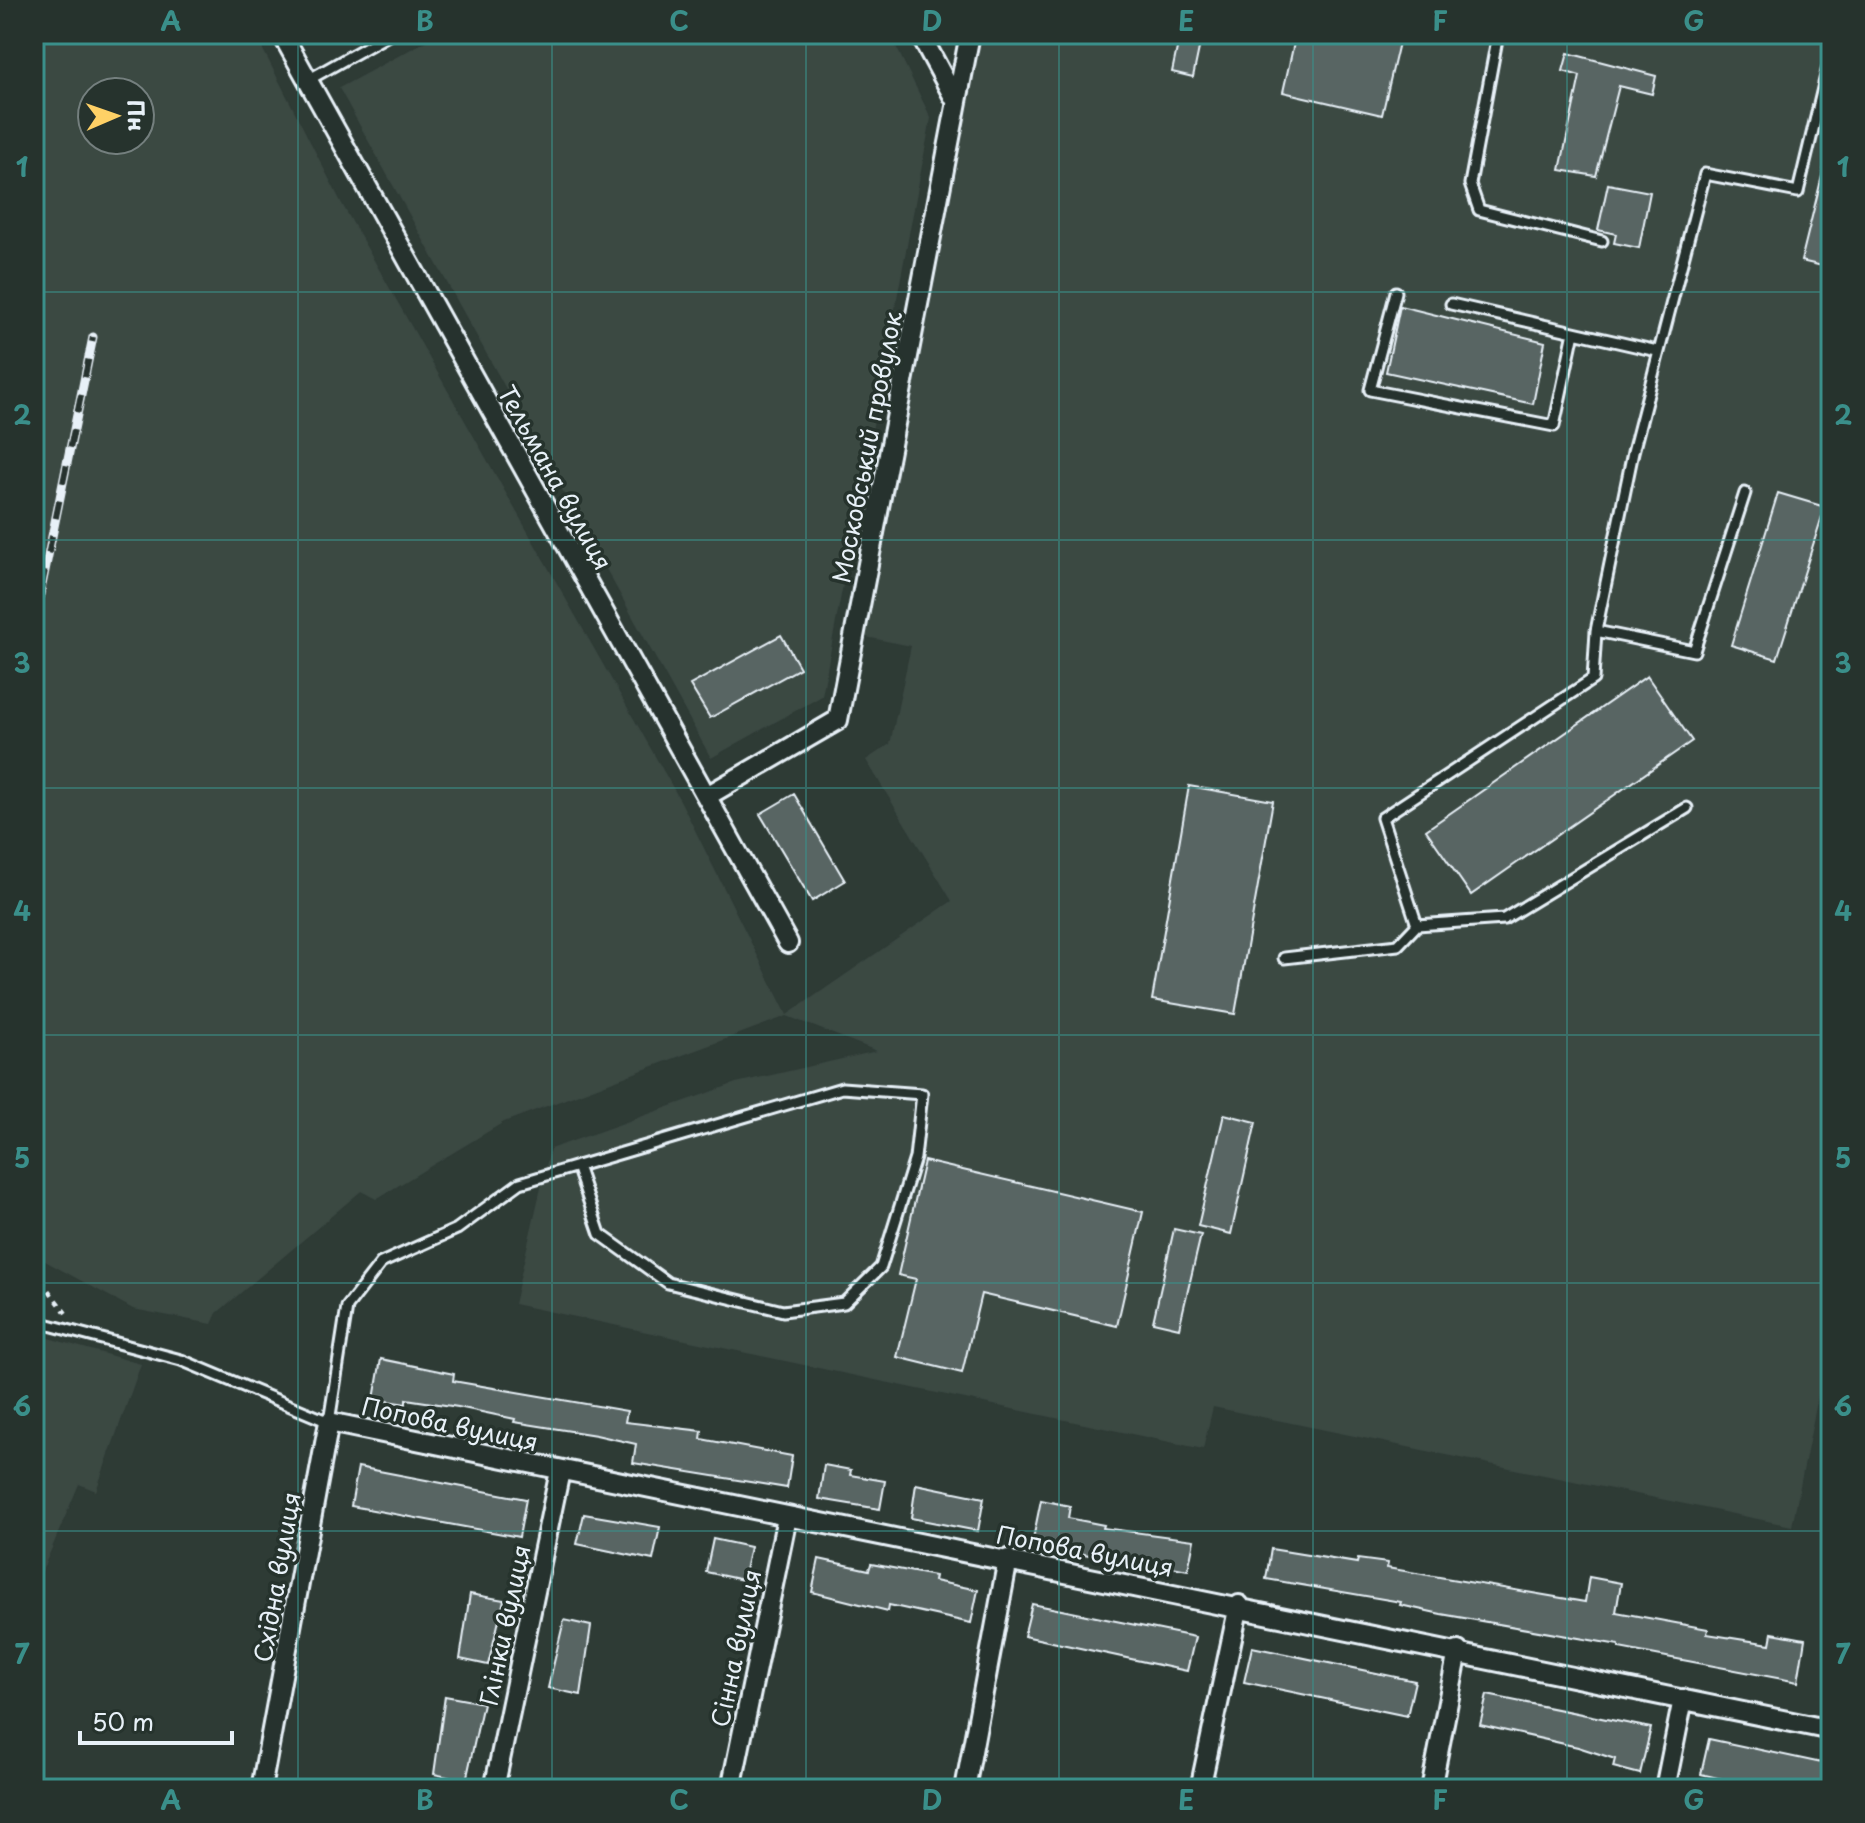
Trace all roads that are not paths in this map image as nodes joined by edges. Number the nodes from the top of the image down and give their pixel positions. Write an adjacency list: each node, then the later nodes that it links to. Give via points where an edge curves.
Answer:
1 (282, 34): 7 (street, Тельмана вулиця)
2 (390, 34): 7 (lane)
3 (920, 34): 8 (street)
4 (970, 34): 8 (street, Московський провулок)
5 (1498, 34): 9 (lane, via 1470,184 1479,210)
6 (1831, 65): 13 (lane, via 1798,192 1705,174)
7 (308, 80): 16 (street, Тельмана вулиця)
8 (956, 101): 16 (street, Московський провулок, via 838,720)
9 (1602, 241)
10 (1396, 292): 12 (lane, via 1370,390 1554,426)
11 (1451, 304): 12 (lane)
12 (1574, 332): 13 (lane)
13 (1657, 351): 15 (lane)
14 (1745, 493): 15 (lane, via 1694,651)
15 (1596, 631): 18 (lane, via 1593,679 1382,818)
16 (707, 796): 19 (street, Тельмана вулиця)
17 (1687, 808): 18 (lane, via 1504,919)
18 (1417, 925): 20 (lane, via 1398,945)
19 (788, 943)
20 (1284, 958)
21 (577, 1166): 21 (lane, via 842,1088 922,1094 915,1158 881,1267 844,1303 783,1311 668,1283 600,1234); 23 (lane, via 520,1183 457,1229 381,1263 347,1307)
22 (34, 1321): 23 (lane, via 181,1360)
23 (329, 1422): 24 (street, Попова вулиця); 31 (street, Східна вулиця)
24 (560, 1471): 25 (street, Попова вулиця); 32 (street, Глінки вулиця)
25 (787, 1517): 26 (street, Попова вулиця); 33 (street, Сінна вулиця)
26 (1008, 1559): 27 (street, Попова вулиця); 34 (street)
27 (1239, 1605): 28 (street, Попова вулиця); 35 (street)
28 (1458, 1651): 29 (street, Попова вулиця); 36 (street)
29 (1683, 1699): 30 (street, Попова вулиця); 37 (street)
30 (1831, 1730)
31 (261, 1789)
32 (494, 1789)
33 (731, 1789)
34 (965, 1789)
35 (1200, 1789)
36 (1431, 1789)
37 (1665, 1789)

